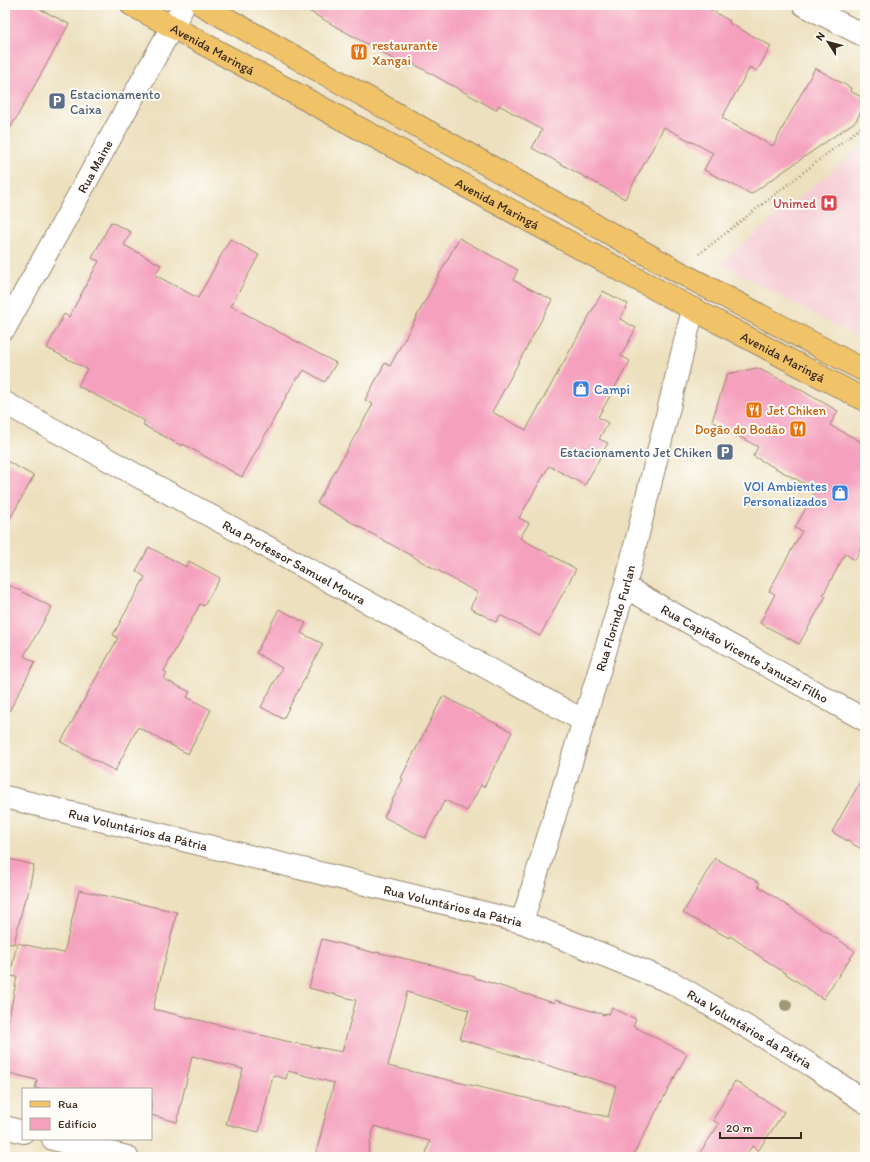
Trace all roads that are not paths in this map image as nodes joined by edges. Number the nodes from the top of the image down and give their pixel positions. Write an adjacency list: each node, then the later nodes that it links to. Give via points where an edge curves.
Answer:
1 (132, 5): 5 (main road, Avenida Maringá)
2 (184, 5): 5 (street, Rua Maine)
3 (202, 5): 9 (main road, Avenida Maringá, via 677,271)
4 (804, 5): 6 (street)
5 (172, 27): 7 (main road, Avenida Maringá); 8 (street, Rua Maine)
6 (865, 36)
7 (693, 309): 10 (main road, Avenida Maringá); 12 (street, Rua Florindo Furlan)
8 (5, 328)
9 (865, 371)
10 (865, 400)
11 (5, 403): 14 (street, Rua Professor Samuel Moura)
12 (625, 587): 13 (street, Rua Capitão Vicente Januzzi Filho); 14 (street, Rua Florindo Furlan)
13 (865, 720)
14 (584, 721): 16 (street, Rua Florindo Furlan)
15 (5, 797): 16 (street, Rua Voluntários da Pátria)
16 (522, 922): 17 (street, Rua Voluntários da Pátria, via 673,982 811,1065)
17 (865, 1102)
18 (5, 1128): 19 (street)
19 (22, 1132)
20 (57, 1140): 21 (street)
21 (127, 1157)

